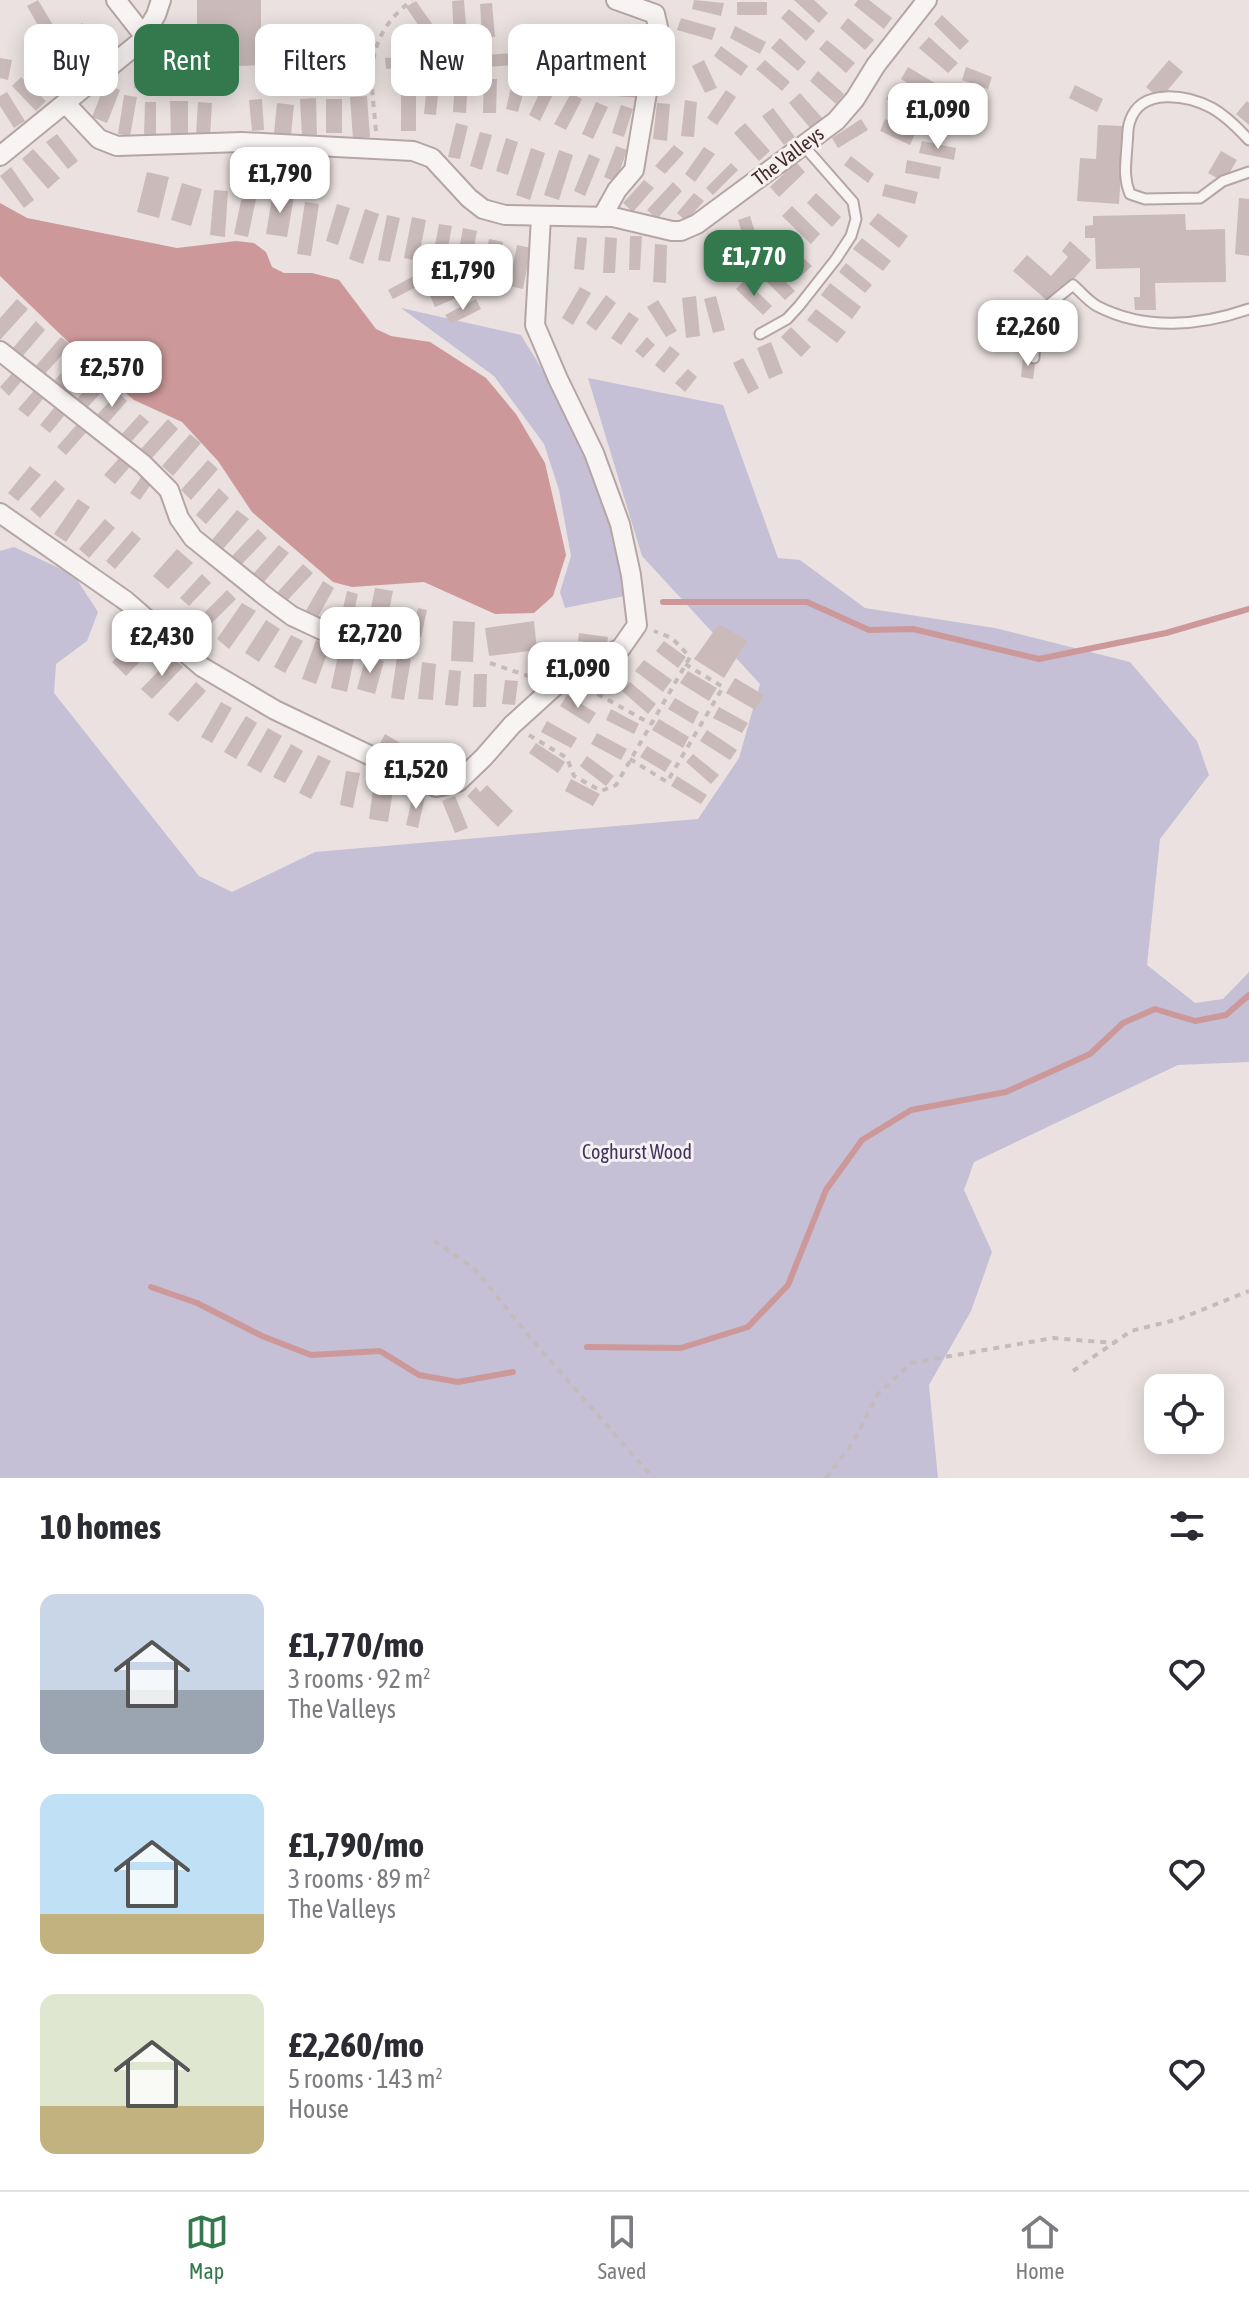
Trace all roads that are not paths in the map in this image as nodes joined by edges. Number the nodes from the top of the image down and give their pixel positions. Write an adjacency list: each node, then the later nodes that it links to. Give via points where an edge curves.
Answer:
1 (116, 0): 5 (street)
2 (161, 0): 6 (street)
3 (616, 0): 14 (street, via 655,14 658,27 634,170)
4 (927, 0): 10 (street, The Valleys, via 855,99)
5 (135, 24)
6 (151, 24)
7 (134, 46): 8 (street)
8 (66, 104): 11 (street); 13 (street, The Valleys, via 99,139 117,146 242,142 413,151 432,158 483,209)
9 (1249, 140): 12 (lane, via 1211,107 1172,96 1152,98 1130,121 1124,180 1130,194 1145,199 1200,198 1223,181)
10 (803, 145): 14 (street, The Valleys, via 681,231); 16 (lane, via 853,202 856,219 836,259 799,306)
11 (0, 156)
12 (1249, 172)
13 (541, 217): 14 (street, The Valleys); 19 (street, via 535,325 620,524 637,625 621,648 561,681 458,782 436,787 275,710 202,667 126,601)
14 (602, 217)
15 (1249, 309): 18 (lane, via 1209,321 1137,321 1095,305 1073,285 1051,303 1035,331)
16 (760, 334)
17 (0, 351): 20 (street, via 143,464 169,490 193,538 292,616)
18 (1034, 358)
19 (0, 513)
20 (322, 630)

